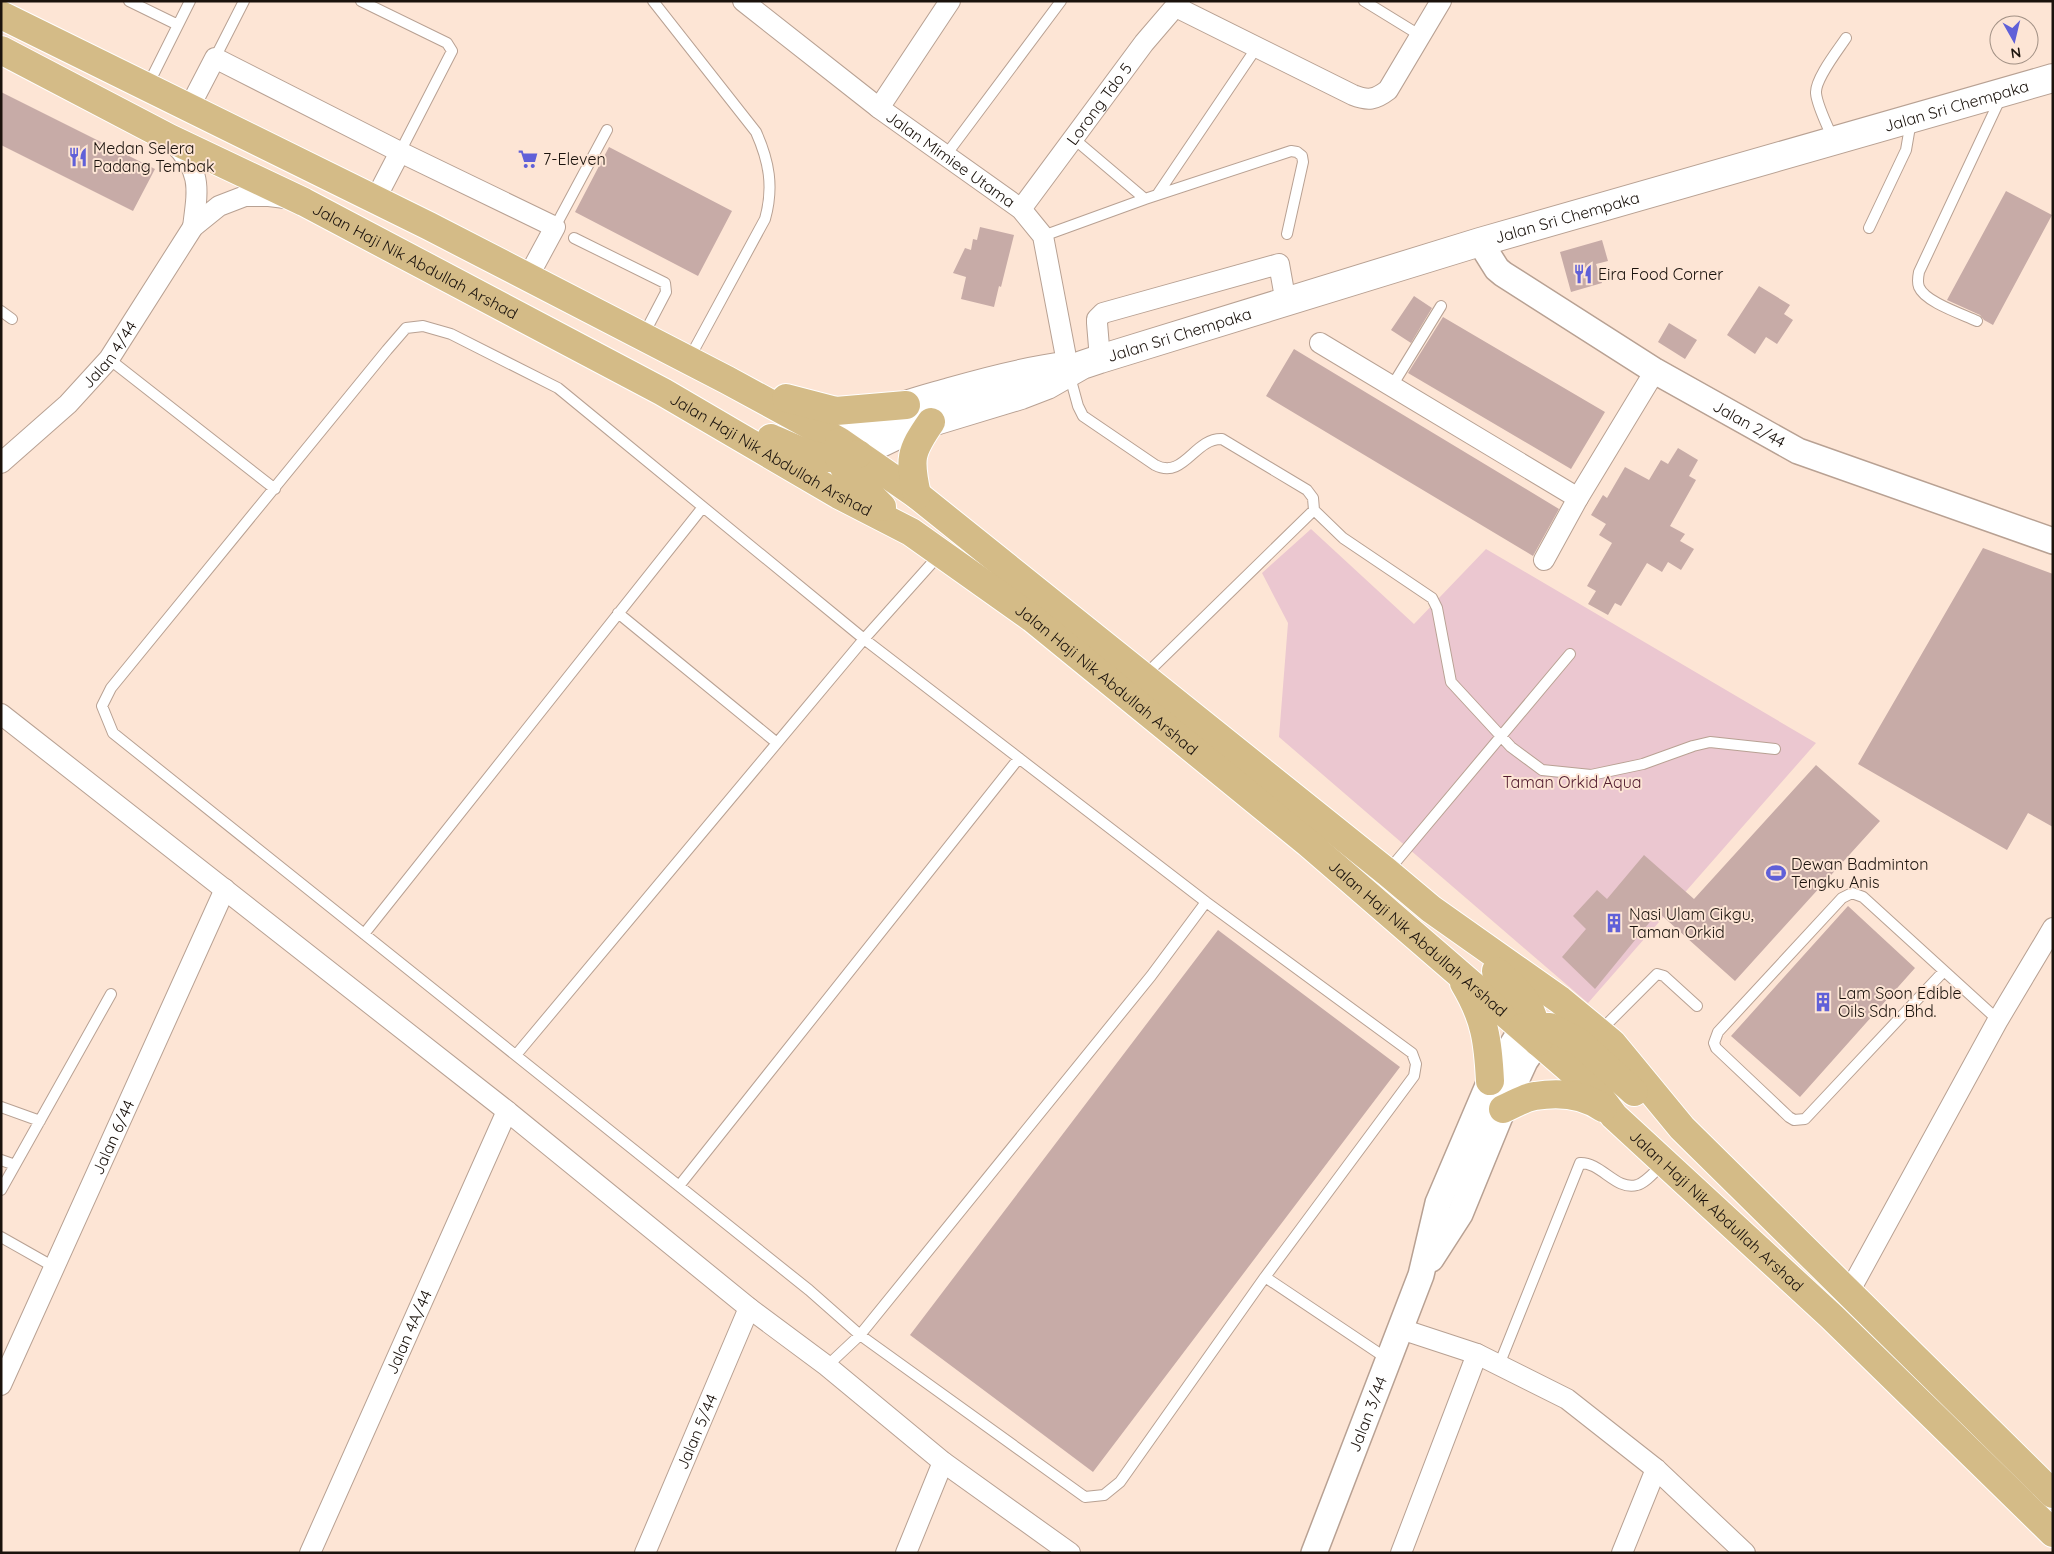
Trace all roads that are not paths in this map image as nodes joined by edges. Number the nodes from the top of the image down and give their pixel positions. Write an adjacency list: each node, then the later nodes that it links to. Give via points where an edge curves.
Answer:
1 (128, 1): 13 (lane)
2 (190, 1): 13 (lane)
3 (244, 1): 18 (lane)
4 (361, 1): 29 (lane, via 446,43 452,51)
5 (653, 1): 52 (lane, via 756,132 766,155 769,182 765,219)
6 (743, 1): 23 (street, Jalan Mimiee Utama)
7 (950, 1): 23 (street)
8 (1061, 1): 30 (lane)
9 (1364, 1): 14 (lane)
10 (1442, 1): 14 (street)
11 (1178, 4): 16 (street); 27 (street, Lorong Tdo 5, via 1144,43)
12 (1, 15): 20 (main road, Jalan Haji Nik Abdullah Arshad)
13 (178, 26): 20 (lane)
14 (1421, 36): 16 (street, via 1388,90 1379,98 1367,100)
15 (1846, 38): 28 (lane, via 1816,89)
16 (1257, 47): 31 (lane)
17 (1, 50): 26 (main road, Jalan Haji Nik Abdullah Arshad)
18 (215, 58): 22 (street); 29 (street)
19 (2053, 78): 21 (main road, Jalan Sri Chempaka)
20 (147, 87): 22 (main road, Jalan Haji Nik Abdullah Arshad)
21 (2002, 94): 24 (main road, Jalan Sri Chempaka); 48 (lane, via 1918,280 1919,287 1930,299)
22 (189, 108): 33 (main road, Jalan Haji Nik Abdullah Arshad)
23 (879, 108): 30 (street, Jalan Mimiee Utama)
24 (1911, 120): 28 (main road, Jalan Sri Chempaka); 38 (lane, via 1906,150)
25 (607, 130): 37 (lane)
26 (169, 138): 34 (main road, Jalan Haji Nik Abdullah Arshad); 36 (street, via 187,156 196,176)
27 (1073, 138): 32 (lane); 35 (street, Lorong Tdo 5)
28 (1834, 142): 42 (main road, Jalan Sri Chempaka)
29 (400, 152): 33 (street); 37 (street)
30 (946, 155): 35 (street, Jalan Mimiee Utama)
31 (1157, 195): 32 (lane); 39 (lane, via 1297,152 1303,162)
32 (1145, 199): 40 (lane)
33 (375, 200): 43 (main road, Jalan Haji Nik Abdullah Arshad)
34 (304, 202): 36 (street, via 245,196 219,206); 57 (main road, Jalan Haji Nik Abdullah Arshad)
35 (1021, 209): 40 (street, Jalan Mimiee Utama)
36 (193, 227): 51 (street, Jalan 4/44)
37 (555, 227): 43 (street)
38 (1869, 228)
39 (1287, 234)
40 (1043, 236): 53 (street, Jalan Mimiee Utama)
41 (574, 238): 49 (lane, via 665,283 666,292)
42 (1480, 242): 44 (main road, Jalan Sri Chempaka); 54 (street, Jalan 2/44, via 1503,274)
43 (528, 277): 49 (main road, Jalan Haji Nik Abdullah Arshad)
44 (1286, 303): 53 (main road, Jalan Sri Chempaka); 53 (street, via 1279,264 1103,313 1097,319)
45 (1441, 306): 56 (lane)
46 (1, 311): 47 (lane)
47 (12, 319)
48 (1977, 320)
49 (643, 336): 52 (main road, Jalan Haji Nik Abdullah Arshad)
50 (1320, 343): 56 (street)
51 (109, 358): 61 (street, Jalan 4/44, via 68,404); 62 (lane)
52 (688, 360): 55 (main road, Jalan Haji Nik Abdullah Arshad)
53 (1080, 366): 58 (main road, via 1014,374); 59 (main road, via 1021,395); 66 (lane, via 1078,406 1083,416 1155,465 1168,470 1175,468 1207,442 1222,439 1304,487 1311,494)
54 (1655, 371): 64 (street); 68 (street, Jalan 2/44, via 1798,451)
55 (727, 380): 58 (main road, via 836,411); 60 (main road, Jalan Haji Nik Abdullah Arshad)
56 (1392, 386): 64 (street)
57 (663, 392): 60 (main road, via 803,452); 67 (main road, Jalan Haji Nik Abdullah Arshad, via 839,495)
58 (906, 405): 60 (main road, via 850,430)
59 (931, 422): 60 (main road); 63 (main road, via 916,443 912,456)
60 (845, 451): 63 (main road, Jalan Haji Nik Abdullah Arshad); 67 (main road, via 846,471)
61 (1, 463)
62 (276, 489): 65 (lane, via 406,328 423,326 451,334 558,388); 85 (lane, via 111,688 102,706 113,733)
63 (918, 495): 74 (main road, Jalan Haji Nik Abdullah Arshad)
64 (1578, 498): 70 (street)
65 (703, 507): 71 (lane); 72 (lane)
66 (1314, 510): 74 (lane); 76 (lane, via 1343,538 1432,598 1437,608 1449,678)
67 (910, 532): 69 (main road, Jalan Haji Nik Abdullah Arshad)
68 (2053, 541)
69 (941, 554): 72 (lane); 86 (main road, Jalan Haji Nik Abdullah Arshad, via 1040,624 1308,842)
70 (1544, 560)
71 (618, 613): 77 (lane); 85 (lane)
72 (864, 639): 77 (lane); 79 (lane)
73 (1570, 654): 76 (lane)
74 (1144, 676): 80 (main road, Jalan Haji Nik Abdullah Arshad)
75 (1, 714): 81 (street)
76 (1501, 738): 78 (lane, via 1542,770 1588,775 1643,764 1710,742); 80 (lane)
77 (777, 743): 93 (lane)
78 (1775, 749)
79 (1019, 758): 82 (lane); 104 (lane)
80 (1387, 872): 83 (main road, Jalan Haji Nik Abdullah Arshad)
81 (225, 888): 97 (street); 107 (street, Jalan 6/44)
82 (1206, 902): 109 (lane, via 1412,1053 1416,1064 1414,1076); 113 (lane, via 1151,976)
83 (1446, 919): 91 (main road, via 1518,991 1532,1010); 92 (main road, Jalan Haji Nik Abdullah Arshad, via 1560,1000)
84 (2053, 928): 90 (street)
85 (364, 934): 93 (lane)
86 (1456, 969): 91 (main road, Jalan Haji Nik Abdullah Arshad); 94 (main road, via 1485,1028)
87 (1944, 971): 87 (lane, via 1863,897 1852,893 1718,1032 1714,1043 1788,1117 1805,1120); 90 (lane)
88 (111, 994): 99 (lane)
89 (1697, 1006): 92 (lane, via 1664,976 1657,974)
90 (1998, 1020): 110 (street)
91 (1533, 1032): 94 (street, Jalan 3/44); 96 (street, Jalan 3/44, via 1525,1062); 98 (main road, Jalan Haji Nik Abdullah Arshad, via 1596,1092); 100 (main road, via 1550,1027 1579,1042 1657,1114)
92 (1599, 1032): 100 (main road, Jalan Haji Nik Abdullah Arshad, via 1612,1043)
93 (516, 1056): 104 (lane)
94 (1490, 1081): 108 (street, Jalan 3/44, via 1438,1203)
95 (1, 1107): 99 (lane)
96 (1503, 1109): 98 (main road, via 1534,1096 1570,1094 1592,1100); 108 (street, Jalan 3/44, via 1460,1214)
97 (507, 1111): 111 (street); 123 (street, Jalan 4A/44)
98 (1614, 1116): 102 (main road, Jalan Haji Nik Abdullah Arshad)
99 (40, 1121): 103 (lane)
100 (1682, 1128): 110 (main road, Jalan Haji Nik Abdullah Arshad)
101 (1, 1160): 103 (lane)
102 (1664, 1163): 116 (lane, via 1638,1185 1629,1186 1595,1166 1580,1163); 122 (main road, Jalan Haji Nik Abdullah Arshad, via 1832,1318)
103 (15, 1165): 105 (lane)
104 (679, 1186): 113 (lane, via 810,1290)
105 (1, 1190)
106 (1, 1237): 107 (lane)
107 (54, 1267): 118 (street, Jalan 6/44)
108 (1421, 1275): 112 (street, Jalan 3/44)
109 (1265, 1277): 113 (lane, via 1120,1482 1104,1495 1085,1498); 115 (lane)
110 (1848, 1294): 121 (main road, Jalan Haji Nik Abdullah Arshad)
111 (749, 1308): 117 (street); 124 (street, Jalan 5/44)
112 (1401, 1329): 114 (street); 115 (street, Jalan 3/44)
113 (860, 1335): 117 (lane)
114 (1477, 1354): 116 (street); 128 (street)
115 (1389, 1360): 127 (street, Jalan 3/44)
116 (1499, 1365): 120 (street, via 1567,1399)
117 (827, 1366): 119 (street)
118 (1, 1385)
119 (943, 1462): 125 (street); 126 (street)
120 (1656, 1469): 129 (street); 130 (street)
121 (2053, 1494)
122 (2053, 1533)
123 (310, 1553)
124 (645, 1553)
125 (906, 1553)
126 (1070, 1553)
127 (1314, 1553)
128 (1401, 1553)
129 (1622, 1553)
130 (1744, 1553)

